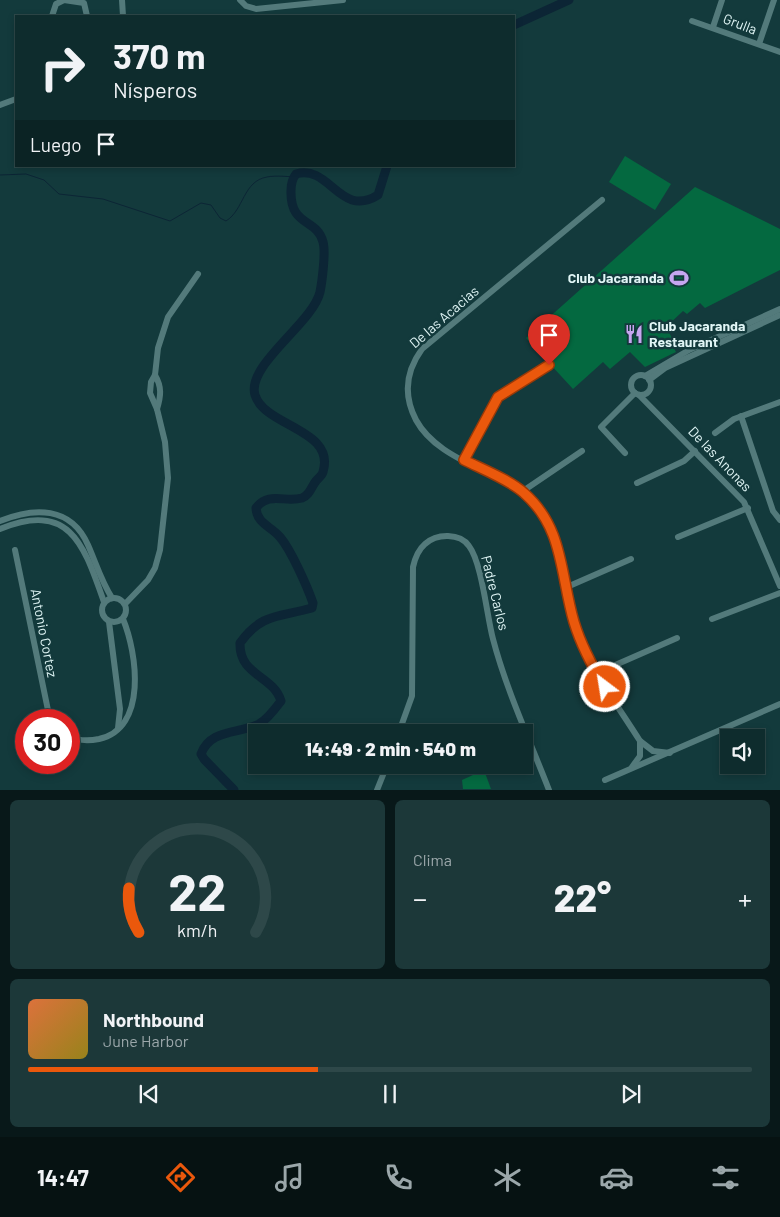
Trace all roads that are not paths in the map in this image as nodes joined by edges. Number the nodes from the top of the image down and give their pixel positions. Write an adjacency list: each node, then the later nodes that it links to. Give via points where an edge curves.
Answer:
1 (122, 0): 9 (street)
2 (240, 0): 3 (street, via 256,9)
3 (343, 0)
4 (722, 0): 11 (street)
5 (774, 0): 12 (street)
6 (84, 1): 7 (street, via 60,1); 8 (street)
7 (52, 15)
8 (87, 15)
9 (123, 15)
10 (692, 21): 11 (street, Grulla)
11 (712, 27): 12 (street, Grulla)
12 (759, 44): 13 (street, Grulla)
13 (780, 52)
14 (15, 99): 15 (street)
15 (0, 105)
16 (602, 200): 34 (street, De las Acacias, via 422,349 413,362 408,397 416,419 429,439)
17 (198, 274): 22 (street, via 168,317 158,348)
18 (780, 309): 20 (street)
19 (780, 315): 20 (street)
20 (744, 328): 23 (street, via 689,350)
21 (549, 365): 34 (street, via 498,397)
22 (156, 375): 27 (street, via 161,396); 27 (street, via 151,382 150,393)
23 (647, 378): 24 (street, via 651,386); 25 (street, via 640,375 633,379 631,387)
24 (648, 391): 25 (street); 28 (street)
25 (637, 394): 28 (street, De las Anonas); 33 (street, via 601,427)
26 (780, 402): 29 (street)
27 (157, 409): 49 (street, via 165,442 168,478 160,550 148,580)
28 (655, 412): 32 (street, De las Anonas)
29 (740, 416): 30 (street); 38 (street)
30 (715, 432)
31 (582, 451): 36 (street)
32 (694, 451): 35 (street, via 684,461); 37 (street, De las Anonas)
33 (625, 453)
34 (464, 460): 36 (street, De las Acacias)
35 (637, 484)
36 (523, 492): 45 (street, De las Acacias, via 550,524)
37 (748, 508): 41 (street); 44 (street, De las Anonas)
38 (780, 520)
39 (0, 521): 47 (street, via 34,511 48,512 72,524 88,544)
40 (0, 529): 48 (street, via 37,519 65,527 81,547)
41 (678, 537)
42 (15, 550): 56 (street, Antonio Cortez)
43 (632, 559): 45 (street)
44 (780, 586)
45 (566, 587): 54 (street, De las Acacias, via 574,621)
46 (780, 593): 51 (street)
47 (112, 598): 48 (street); 49 (street)
48 (104, 602): 52 (street, via 101,611)
49 (124, 604): 50 (street, via 126,612)
50 (123, 619): 52 (street); 59 (street, via 130,640 135,681 128,716)
51 (712, 619)
52 (109, 622): 59 (street, via 120,709)
53 (677, 638): 54 (street)
54 (597, 673): 61 (street, De las Acacias)
55 (780, 704): 63 (street)
56 (48, 709)
57 (402, 724): 58 (street, Padre Carlos, via 412,696 413,567 416,555 428,541 448,535 461,539 470,547 493,638)
58 (525, 724)
59 (118, 729): 60 (street, via 106,737 89,741)
60 (80, 739)
61 (640, 742): 63 (street, via 652,751); 64 (street, via 640,756)
62 (533, 747): 68 (street, Padre Carlos)
63 (670, 753): 64 (street)
64 (631, 768): 66 (street)
65 (383, 774): 67 (street)
66 (605, 780)
67 (377, 790)
68 (549, 790)

